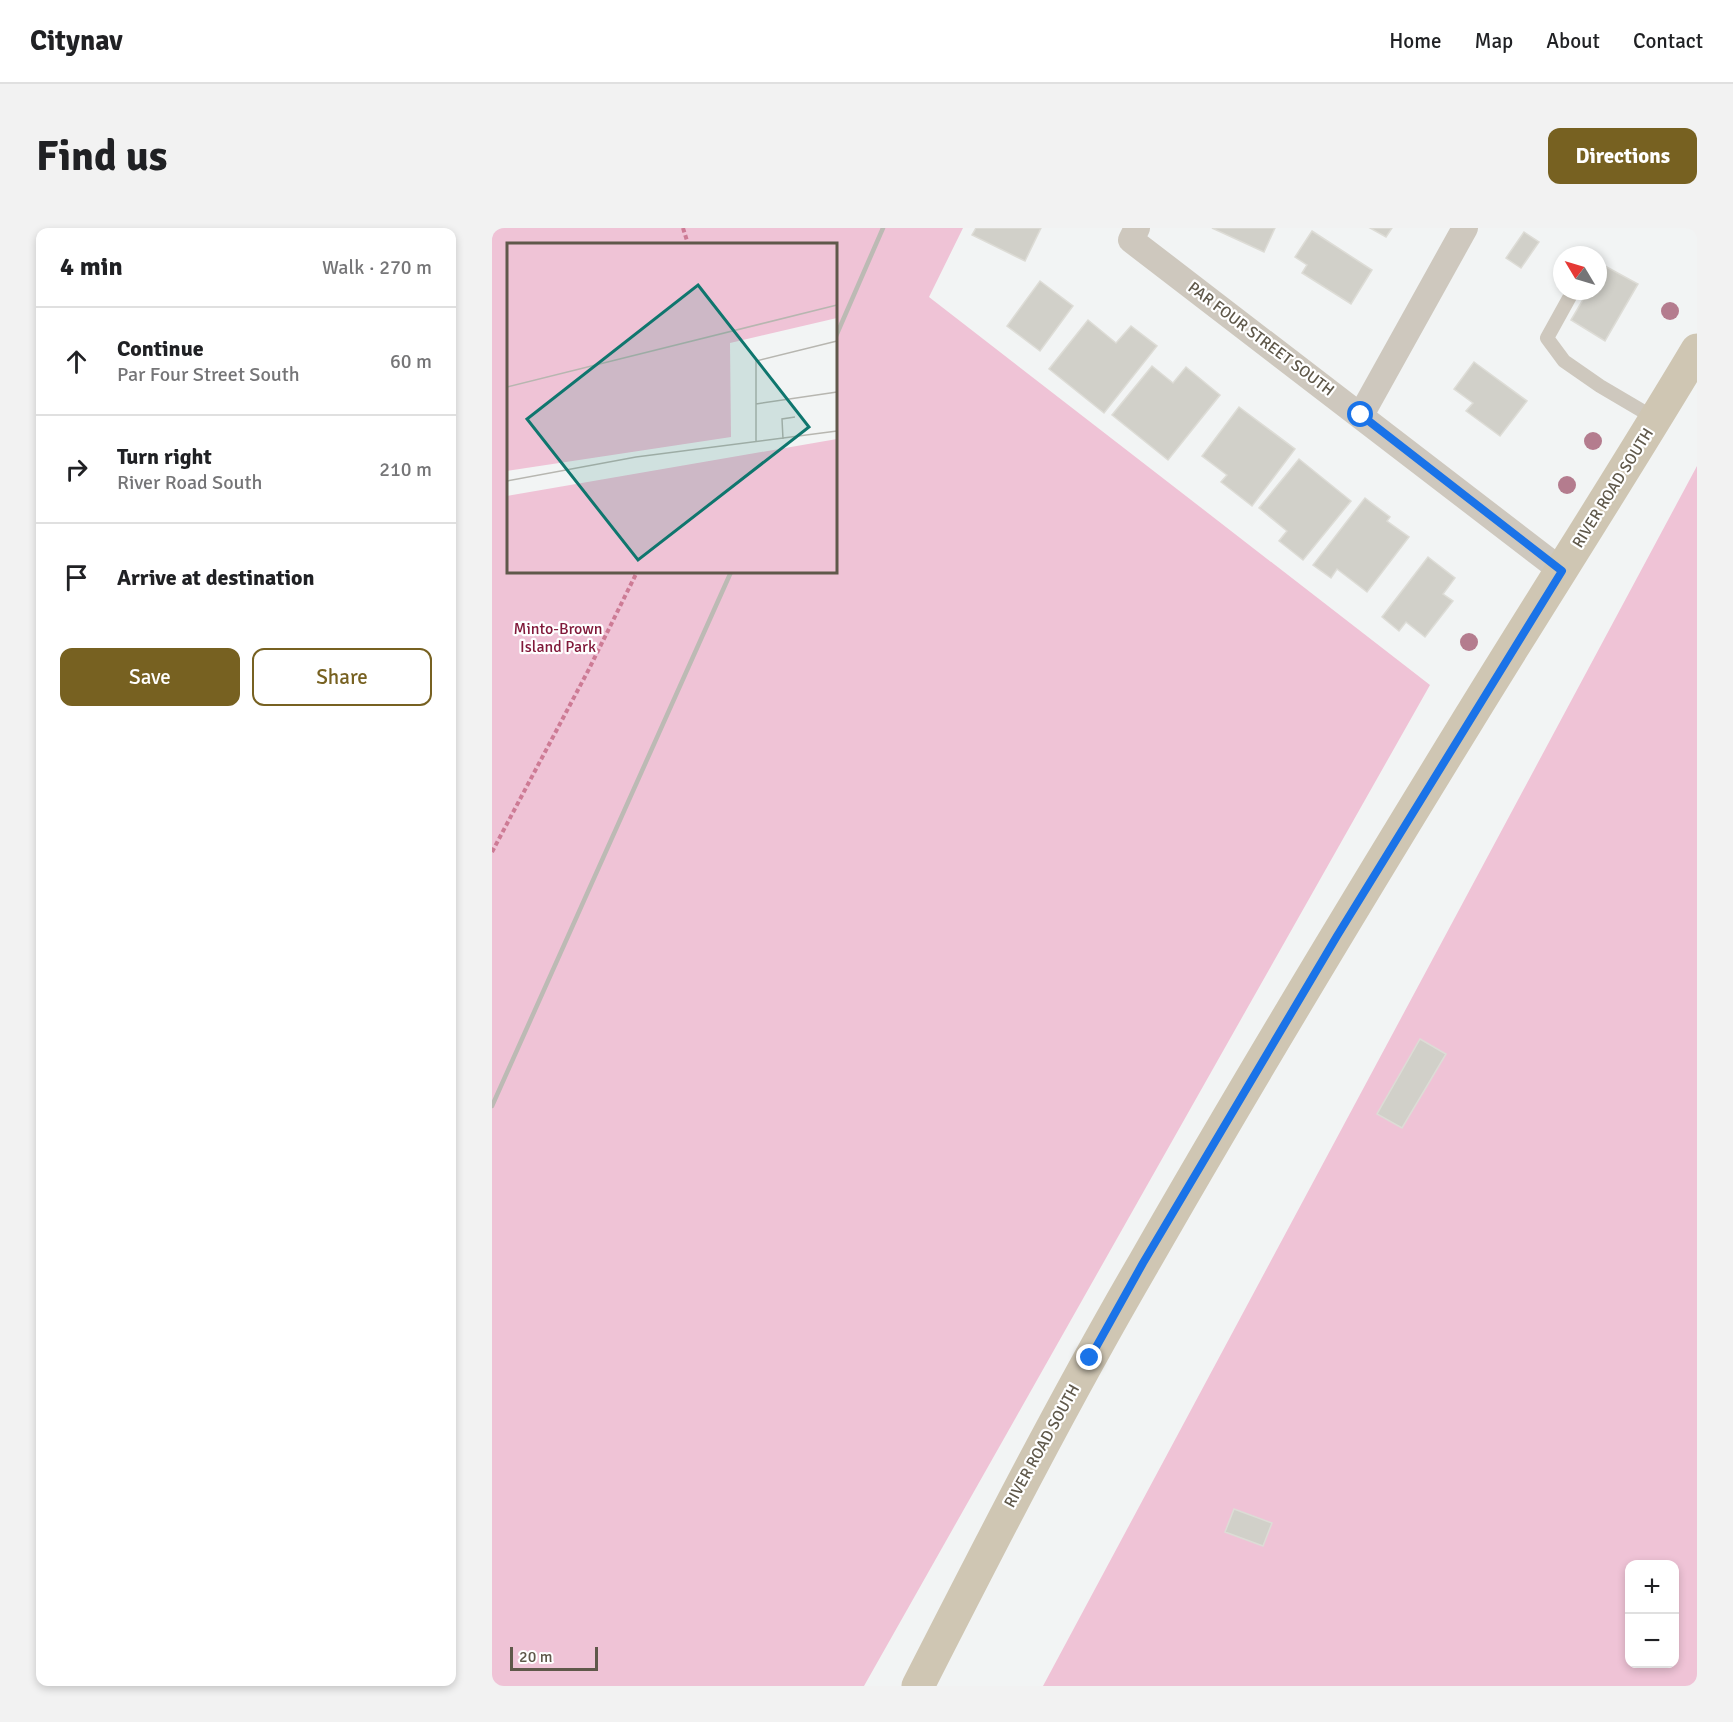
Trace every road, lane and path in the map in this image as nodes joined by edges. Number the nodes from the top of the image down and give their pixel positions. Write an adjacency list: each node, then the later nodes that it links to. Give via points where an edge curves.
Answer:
1 (683, 228): 4 (path)
2 (1465, 228): 7 (street)
3 (1134, 234): 7 (street, PAR FOUR STREET SOUTH)
4 (688, 243)
5 (1568, 300): 8 (lane, via 1547,338 1564,361)
6 (1697, 350): 8 (main road, RIVER ROAD SOUTH)
7 (1361, 415): 9 (street, PAR FOUR STREET SOUTH)
8 (1656, 419): 9 (main road, RIVER ROAD SOUTH)
9 (1562, 571): 12 (main road, RIVER ROAD SOUTH, via 1337,936 1143,1263 1017,1490)
10 (637, 573): 11 (path)
11 (492, 852)
12 (918, 1686)

